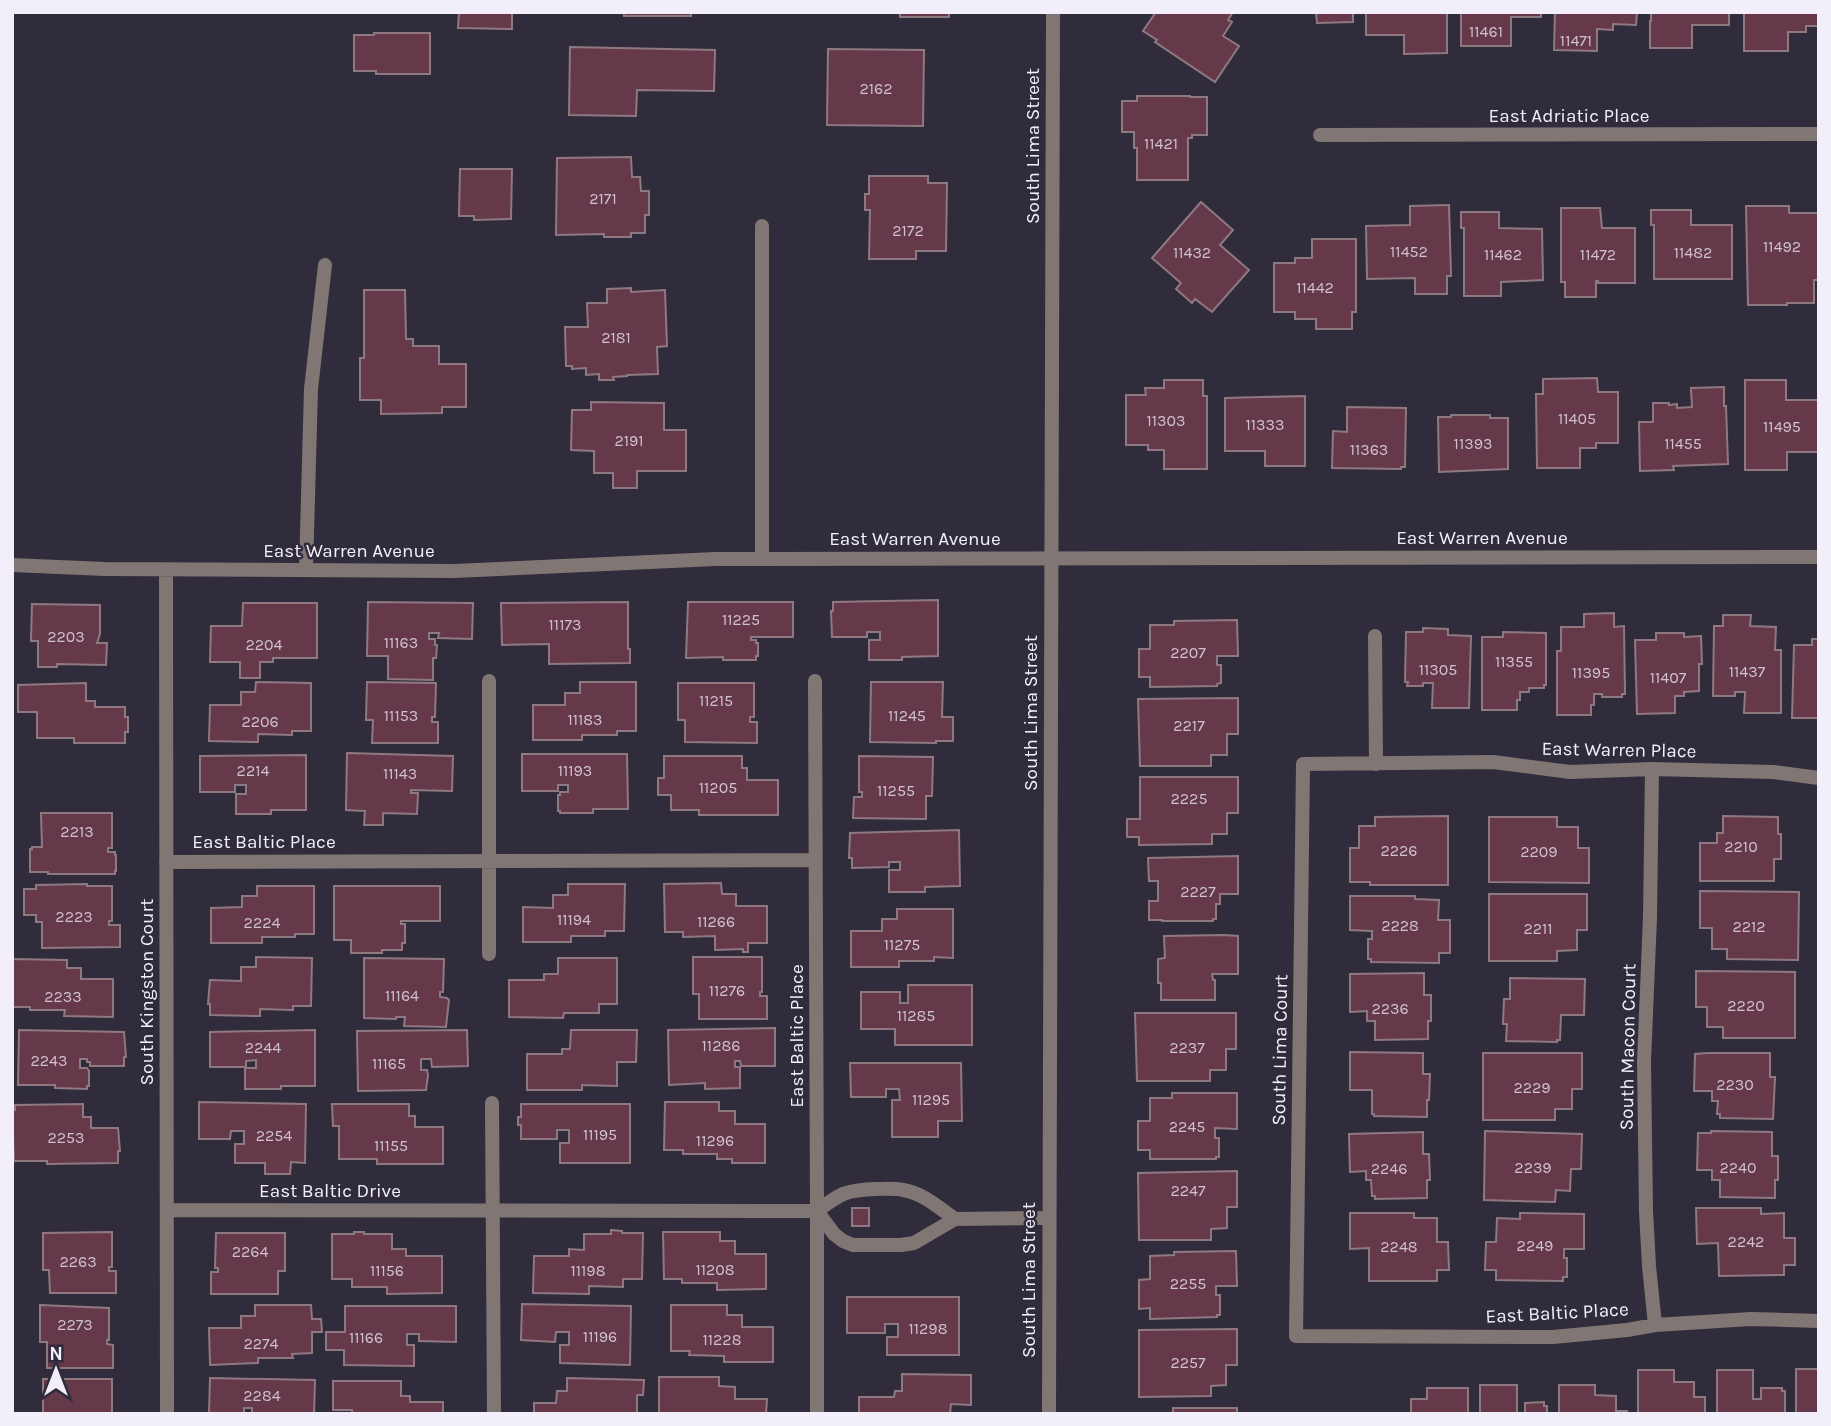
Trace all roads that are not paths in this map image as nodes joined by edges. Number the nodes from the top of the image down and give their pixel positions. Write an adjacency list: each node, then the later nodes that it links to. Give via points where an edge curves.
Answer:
1 (1053, 12): 7 (street, South Lima Street)
2 (1819, 134): 3 (street, East Adriatic Place)
3 (1320, 135)
4 (762, 226): 8 (street)
5 (325, 264): 10 (street, via 311,389)
6 (1819, 557): 7 (street, East Warren Avenue)
7 (1051, 558): 8 (street, East Warren Avenue); 27 (street, South Lima Street)
8 (762, 559): 10 (street, East Warren Avenue, via 454,570)
9 (12, 565): 11 (street, East Warren Avenue)
10 (306, 569): 11 (street, East Warren Avenue)
11 (166, 570): 21 (street, South Kingston Court)
12 (1375, 636): 16 (street)
13 (489, 681): 20 (street)
14 (815, 681): 19 (street, East Baltic Place)
15 (1303, 764): 16 (street, East Warren Place); 31 (street, South Lima Court)
16 (1376, 764): 17 (street, East Warren Place, via 1493,762 1570,772)
17 (1652, 769): 18 (street, East Warren Place, via 1773,772); 30 (street, South Macon Court, via 1644,1062 1646,1211)
18 (1819, 778)
19 (815, 860): 20 (street, East Baltic Place); 26 (street, East Baltic Place)
20 (489, 861): 21 (street, East Baltic Place); 22 (street)
21 (166, 862): 24 (street, South Kingston Court)
22 (489, 954)
23 (492, 1103): 25 (street)
24 (167, 1210): 25 (street, East Baltic Drive); 32 (street, South Kingston Court)
25 (493, 1210): 26 (street, East Baltic Drive); 33 (street)
26 (817, 1211): 28 (street, via 854,1189 898,1189 925,1198); 28 (street, via 834,1234 853,1245 914,1243); 34 (street)
27 (1048, 1218): 28 (street); 35 (street, South Lima Street)
28 (955, 1219)
29 (1819, 1321): 30 (street, East Baltic Place, via 1751,1319)
30 (1656, 1325): 31 (street, East Baltic Place, via 1553,1337)
31 (1296, 1336)
32 (167, 1414)
33 (494, 1414)
34 (817, 1414)
35 (1048, 1414)

